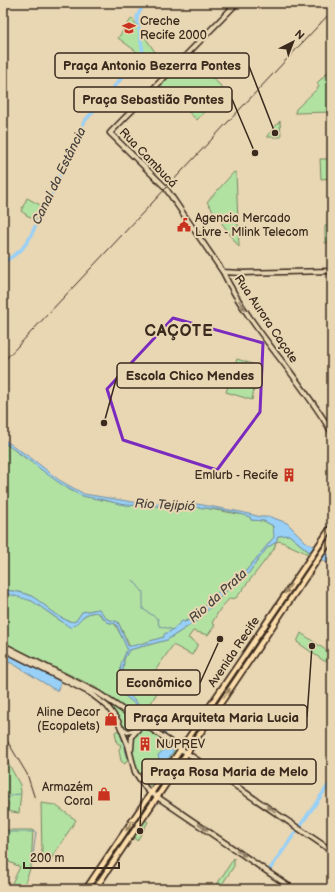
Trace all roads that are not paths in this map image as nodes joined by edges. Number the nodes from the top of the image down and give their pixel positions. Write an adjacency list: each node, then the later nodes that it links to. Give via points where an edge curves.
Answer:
1 (237, 3): 2 (main road, Rua Cambucá, via 110,132 165,187)
2 (185, 217): 4 (main road, Rua Aurora Caçote)
3 (332, 271): 4 (main road)
4 (223, 272): 5 (main road, Rua Aurora Caçote, one-way to 5, via 247,312)
5 (332, 432)
6 (332, 526): 12 (main road, Avenida Recife, one-way to 12)
7 (332, 538): 13 (main road, Avenida Recife, one-way to 7)
8 (3, 645): 11 (main road, via 93,690)
9 (3, 650): 10 (main road, via 96,696 110,709)
10 (120, 726): 11 (main road, via 127,732); 14 (main road)
11 (146, 727): 12 (main road, via 153,729); 14 (main road, via 138,729 132,736 130,742)
12 (181, 749): 13 (main road); 15 (main road, Avenida Recife)
13 (187, 753): 16 (main road, Avenida Recife); 17 (main road, one-way to 13)
14 (133, 764): 15 (main road, via 139,781)
15 (151, 793): 16 (main road); 18 (main road, Avenida Recife, one-way to 18)
16 (157, 798): 19 (main road, Avenida Recife); 20 (main road, one-way to 20)
17 (332, 851)
18 (86, 889)
19 (95, 889)
20 (293, 889)

